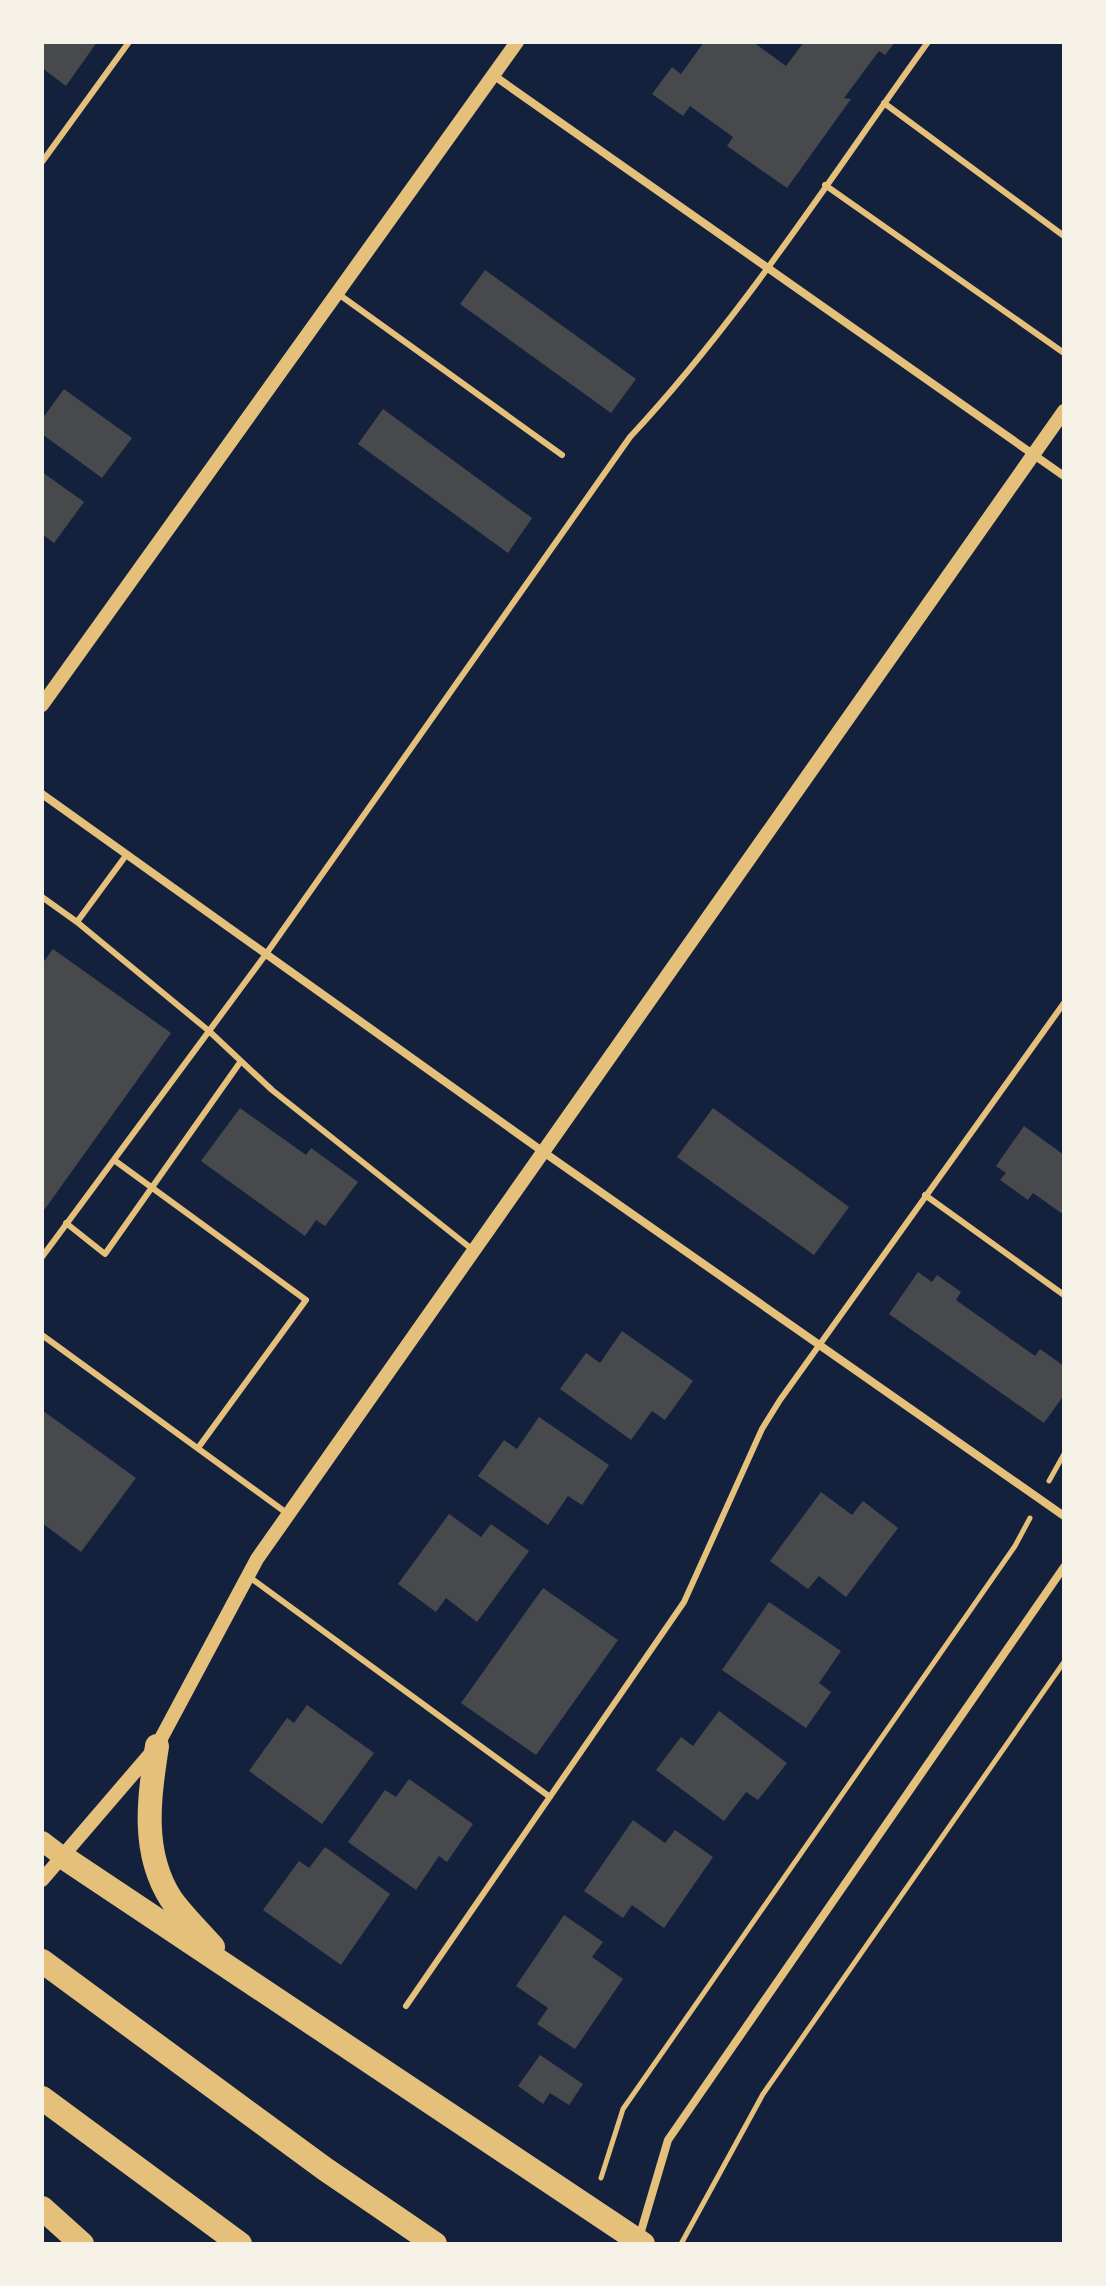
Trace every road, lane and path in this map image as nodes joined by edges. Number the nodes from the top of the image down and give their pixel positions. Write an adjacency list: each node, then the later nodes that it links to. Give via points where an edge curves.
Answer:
1 (129, 42): 6 (lane)
2 (517, 42): 4 (street)
3 (928, 42): 5 (lane)
4 (493, 75): 9 (street); 10 (street)
5 (884, 103): 7 (lane); 8 (lane)
6 (42, 162)
7 (825, 185): 9 (lane); 11 (lane)
8 (1064, 236)
9 (767, 267): 13 (street); 21 (lane, via 669,395 630,437)
10 (337, 293): 14 (lane); 16 (street)
11 (1064, 353)
12 (1064, 411): 13 (street)
13 (1033, 454): 15 (street); 25 (street)
14 (562, 455)
15 (1064, 476)
16 (42, 705)
17 (42, 794): 18 (street)
18 (127, 854): 20 (lane); 21 (street)
19 (42, 897): 20 (lane)
20 (77, 922): 23 (lane)
21 (266, 954): 23 (lane); 25 (street)
22 (1064, 1003): 28 (lane)
23 (209, 1031): 24 (lane); 26 (lane)
24 (241, 1061): 27 (lane); 30 (lane)
25 (542, 1151): 30 (street); 34 (street)
26 (114, 1160): 27 (lane); 29 (lane)
27 (151, 1189): 29 (lane, via 105,1254); 35 (lane, via 306,1300)
28 (925, 1195): 32 (lane); 34 (lane)
29 (66, 1223): 31 (lane)
30 (473, 1250): 38 (street)
31 (42, 1257)
32 (1064, 1295)
33 (42, 1335): 35 (lane)
34 (818, 1343): 37 (street); 44 (lane, via 762,1429 684,1602)
35 (198, 1448): 38 (lane)
36 (1064, 1454): 37 (path)
37 (1040, 1499): 39 (street); 52 (path, via 1009,1555 623,2109)
38 (288, 1514): 41 (street)
39 (1064, 1516)
40 (1064, 1567): 57 (street, via 668,2140)
41 (248, 1576): 43 (street); 44 (lane)
42 (1064, 1662): 59 (path, via 763,2094)
43 (157, 1746): 46 (street); 49 (highway, via 149,1796 150,1852 171,1899)
44 (550, 1797): 50 (lane)
45 (42, 1841): 46 (main road)
46 (63, 1857): 47 (street); 49 (highway)
47 (42, 1880)
48 (42, 1961): 56 (highway)
49 (232, 1970): 52 (highway)
50 (406, 2006)
51 (42, 2098): 55 (highway)
52 (594, 2198): 58 (highway)
53 (42, 2208): 54 (highway)
54 (82, 2244)
55 (240, 2244)
56 (435, 2244)
57 (637, 2244)
58 (643, 2244)
59 (681, 2244)

